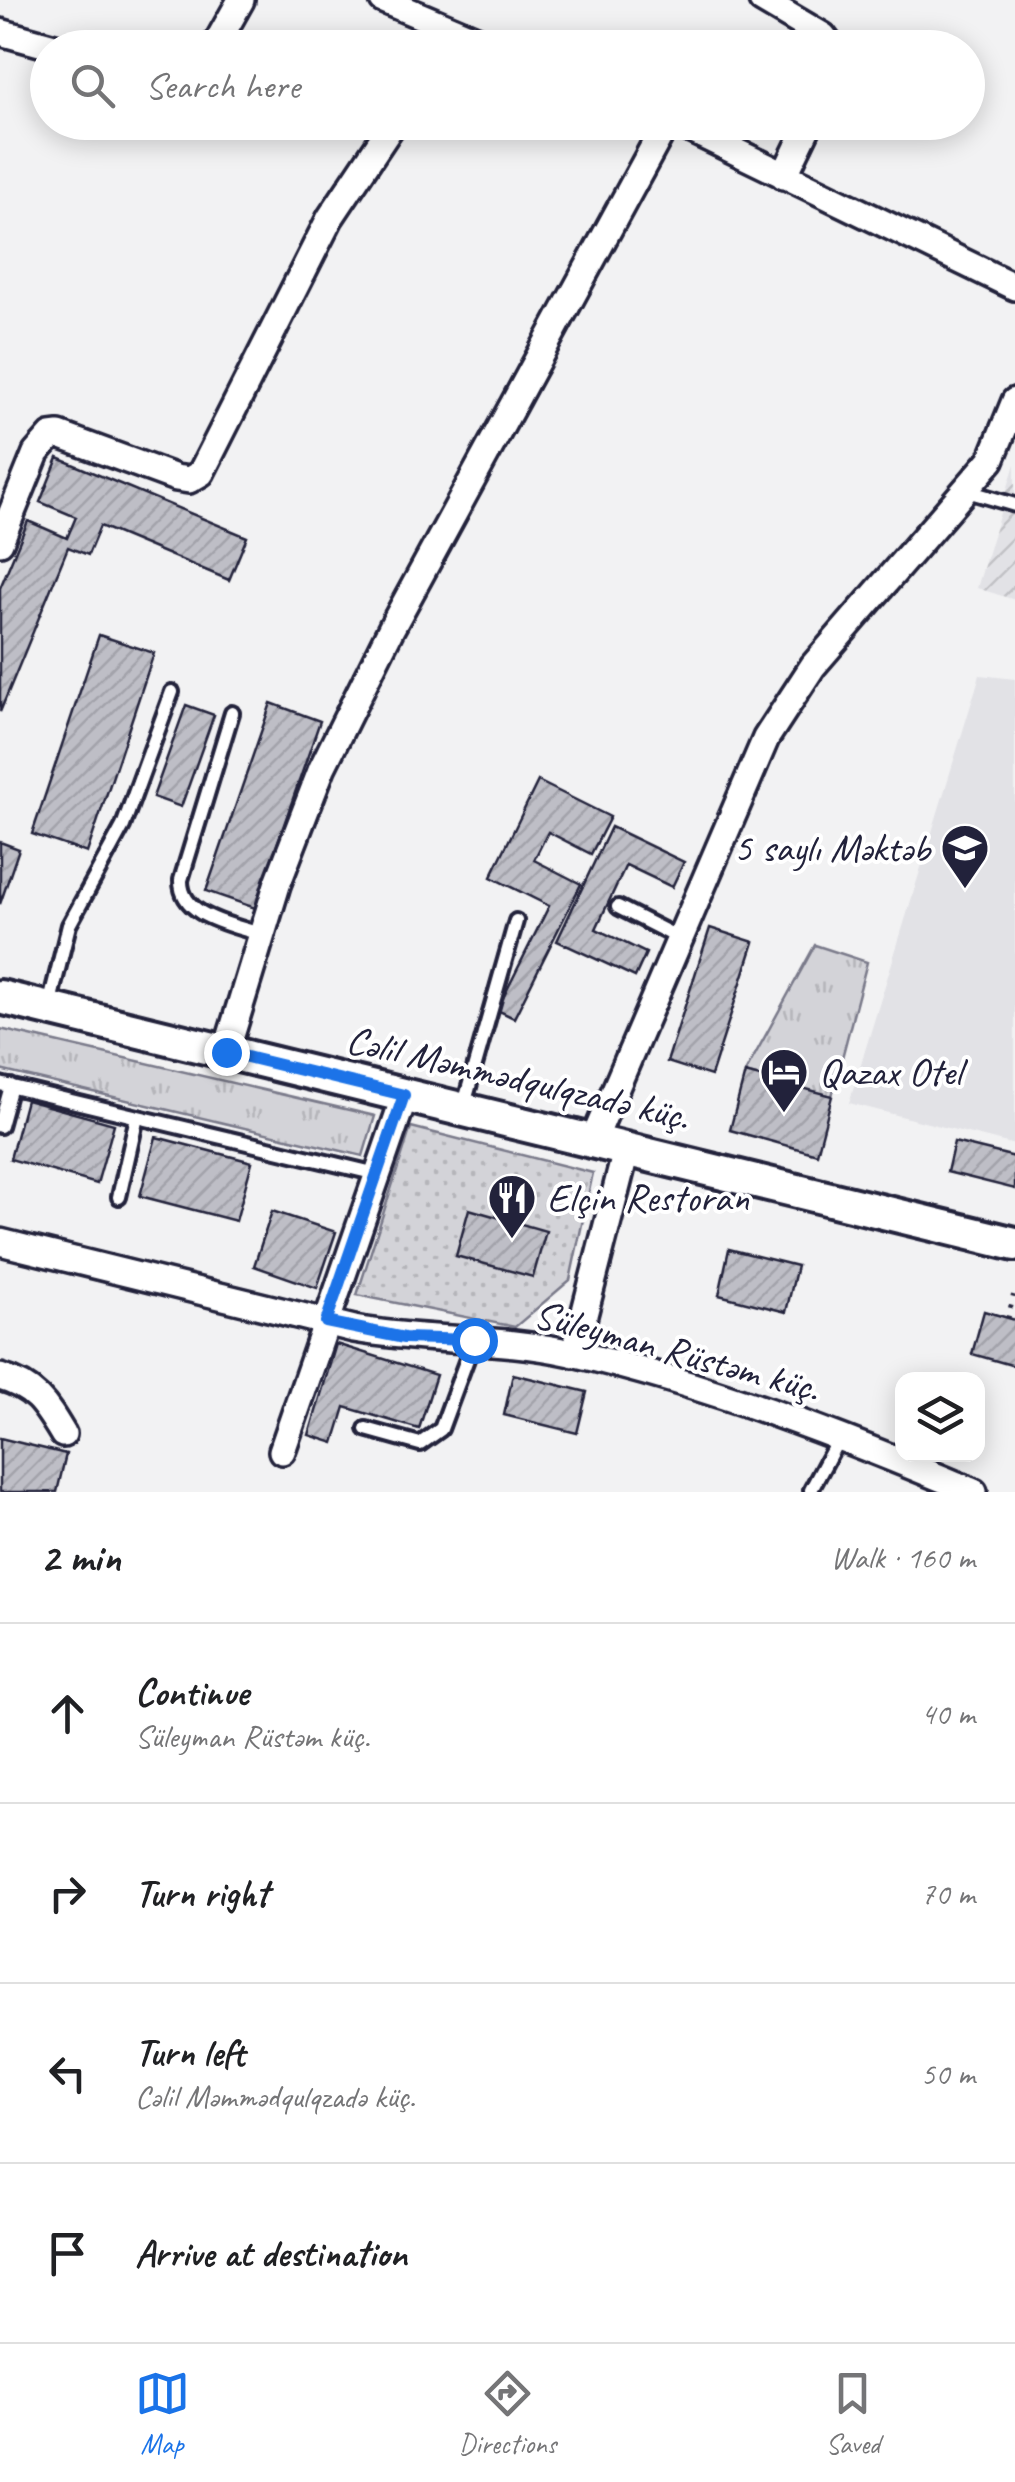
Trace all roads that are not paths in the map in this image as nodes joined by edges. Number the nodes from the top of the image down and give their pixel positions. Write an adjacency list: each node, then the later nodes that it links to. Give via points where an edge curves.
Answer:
1 (241, 0): 4 (street)
2 (383, 0): 5 (street)
3 (762, 0): 6 (street)
4 (224, 30)
5 (428, 30)
6 (812, 30)
7 (0, 32): 8 (street)
8 (30, 40)
9 (382, 140): 18 (street, via 330,218 200,473 176,478 51,436 36,452)
10 (657, 140): 23 (street, via 322,768)
11 (711, 140): 13 (street)
12 (801, 140): 13 (street)
13 (784, 176): 14 (street)
14 (1015, 287)
15 (1015, 401): 16 (street, via 990,460)
16 (967, 490): 17 (lane); 24 (street, via 787,702 751,769)
17 (1015, 505)
18 (0, 542)
19 (172, 692): 26 (lane, via 123,826 69,925)
20 (232, 713): 23 (lane, via 180,896 188,907)
21 (618, 908): 24 (lane)
22 (516, 921): 30 (lane)
23 (262, 936): 27 (street)
24 (680, 938): 33 (street)
25 (0, 997): 26 (street, Cəlil Məmmədqulqzadə küç.)
26 (48, 1008): 27 (street, Cəlil Məmmədqulqzadə küç.)
27 (226, 1052): 29 (street, Cəlil Məmmədqulqzadə küç.)
28 (5, 1085): 31 (lane); 32 (lane)
29 (404, 1095): 30 (street, Cəlil Məmmədqulqzadə küç.); 35 (street)
30 (463, 1108): 33 (street, Cəlil Məmmədqulqzadə küç.)
31 (137, 1117): 35 (lane); 36 (lane)
32 (0, 1126)
33 (594, 1139): 34 (street, Cəlil Məmmədqulqzadə küç.)
34 (626, 1147): 38 (street, Cəlil Məmmədqulqzadə küç.); 41 (street)
35 (377, 1174): 39 (street)
36 (118, 1197)
37 (0, 1242): 39 (street, Süleyman Rüstəm küç.)
38 (1015, 1244)
39 (326, 1322): 40 (street, Süleyman Rüstəm küç., via 404,1338); 46 (street)
40 (474, 1340): 41 (street, Süleyman Rüstəm küç.); 43 (lane, via 432,1438 420,1444)
41 (574, 1354): 45 (street, Süleyman Rüstəm küç.)
42 (0, 1377): 44 (street, via 39,1394)
43 (366, 1430)
44 (63, 1434)
45 (840, 1436): 47 (lane); 48 (street, Süleyman Rüstəm küç.)
46 (282, 1451)
47 (810, 1490)
48 (974, 1492)

